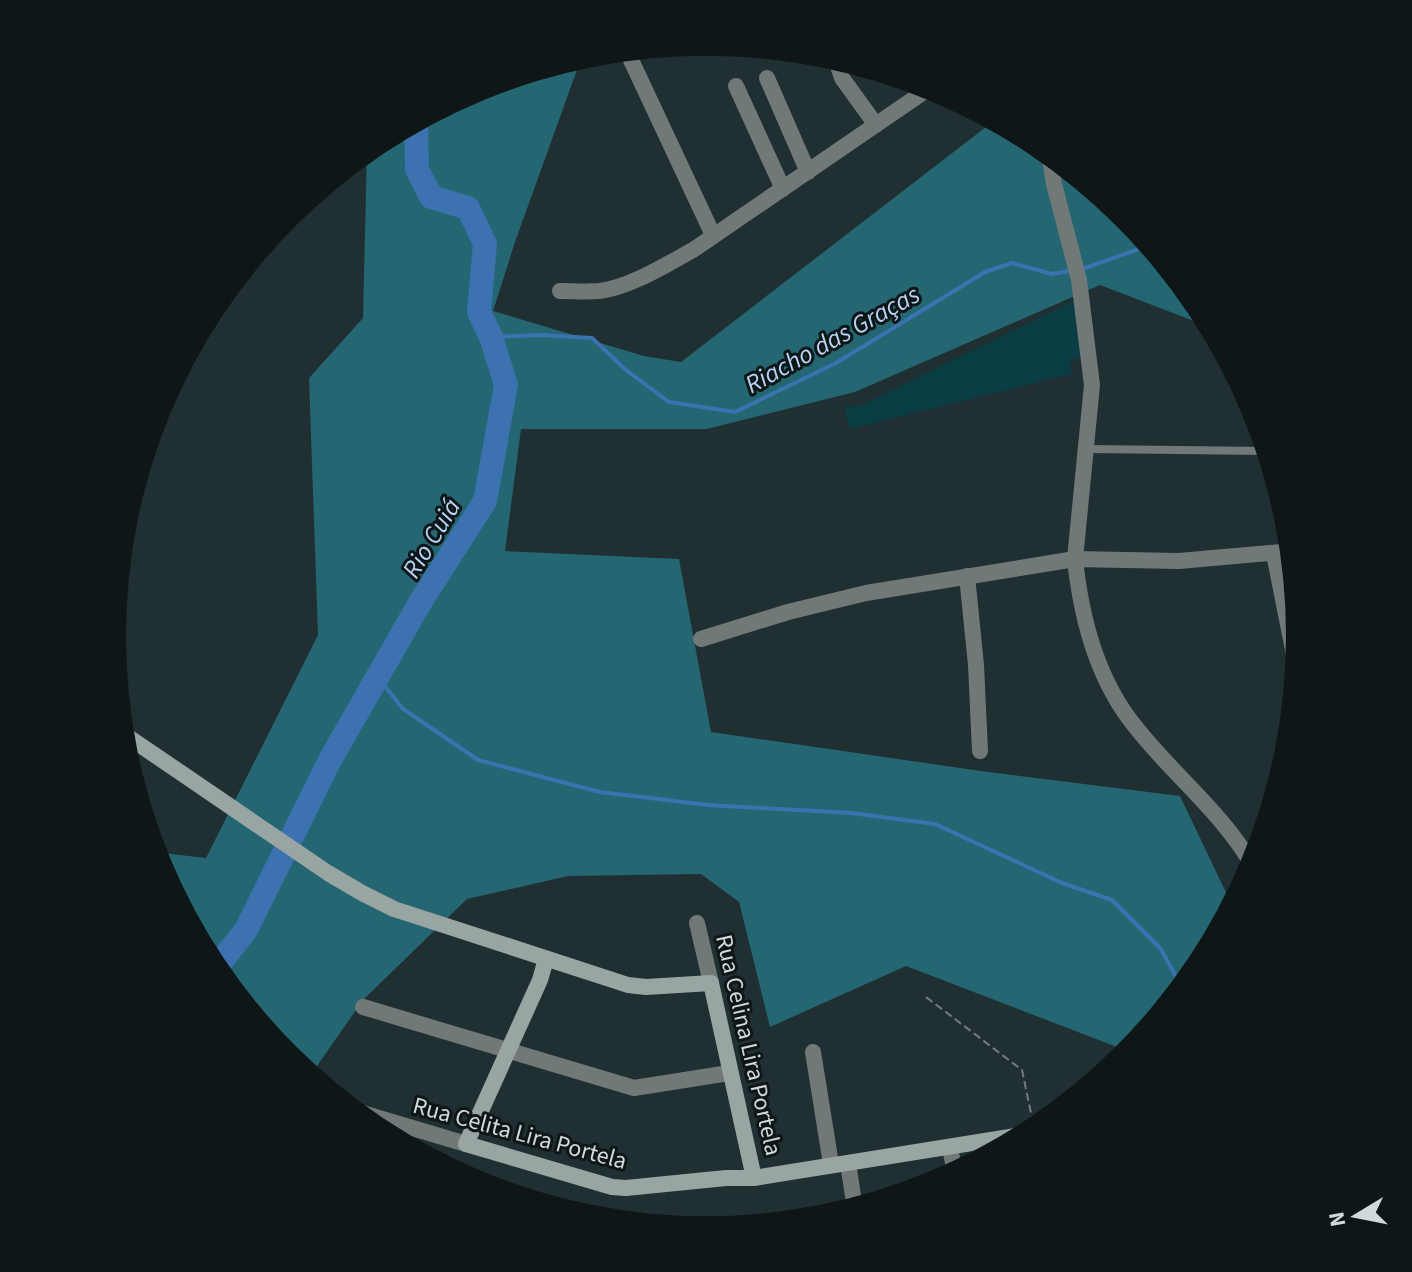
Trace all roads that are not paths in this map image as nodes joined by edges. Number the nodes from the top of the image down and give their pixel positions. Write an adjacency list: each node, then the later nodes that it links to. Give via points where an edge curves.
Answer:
1 (631, 60): 10 (street)
2 (840, 72): 6 (street)
3 (767, 78): 8 (street)
4 (736, 86): 9 (street)
5 (918, 96): 6 (street)
6 (876, 125): 8 (street)
7 (1052, 171): 12 (street, via 1079,280 1092,385)
8 (808, 172): 9 (street)
9 (783, 189): 10 (street)
10 (713, 235): 11 (street, via 663,267 619,286)
11 (560, 291)
12 (1087, 449): 13 (lane); 16 (street)
13 (1255, 451)
14 (1280, 553): 15 (street)
15 (1274, 554): 16 (street, via 1179,561); 18 (street)
16 (1075, 559): 17 (street); 22 (street, via 1095,654 1112,693)
17 (967, 576): 19 (street, via 866,593); 21 (street)
18 (1285, 611)
19 (701, 639)
20 (136, 742): 24 (main road, via 328,873 394,909)
21 (980, 751)
22 (1244, 851)
23 (697, 923): 25 (street, Rua Celina Lira Portela)
24 (552, 961): 25 (main road, via 628,985); 27 (main road)
25 (711, 983): 29 (main road, Rua Celina Lira Portela)
26 (363, 1007): 27 (street)
27 (507, 1050): 29 (street, via 634,1088); 32 (main road)
28 (813, 1052): 36 (street)
29 (729, 1073): 37 (main road, Rua Celina Lira Portela)
30 (389, 1121): 32 (street, Rua Celita Lira Portela)
31 (991, 1141): 33 (main road, Rua Celita Lira Portela)
32 (466, 1144): 37 (main road, Rua Celita Lira Portela, via 612,1187 726,1178)
33 (950, 1148): 34 (street); 35 (main road, Rua Celita Lira Portela)
34 (953, 1161)
35 (848, 1163): 36 (main road, Rua Celita Lira Portela); 38 (street)
36 (831, 1164): 37 (main road, Rua Celita Lira Portela)
37 (752, 1171)
38 (853, 1197)

